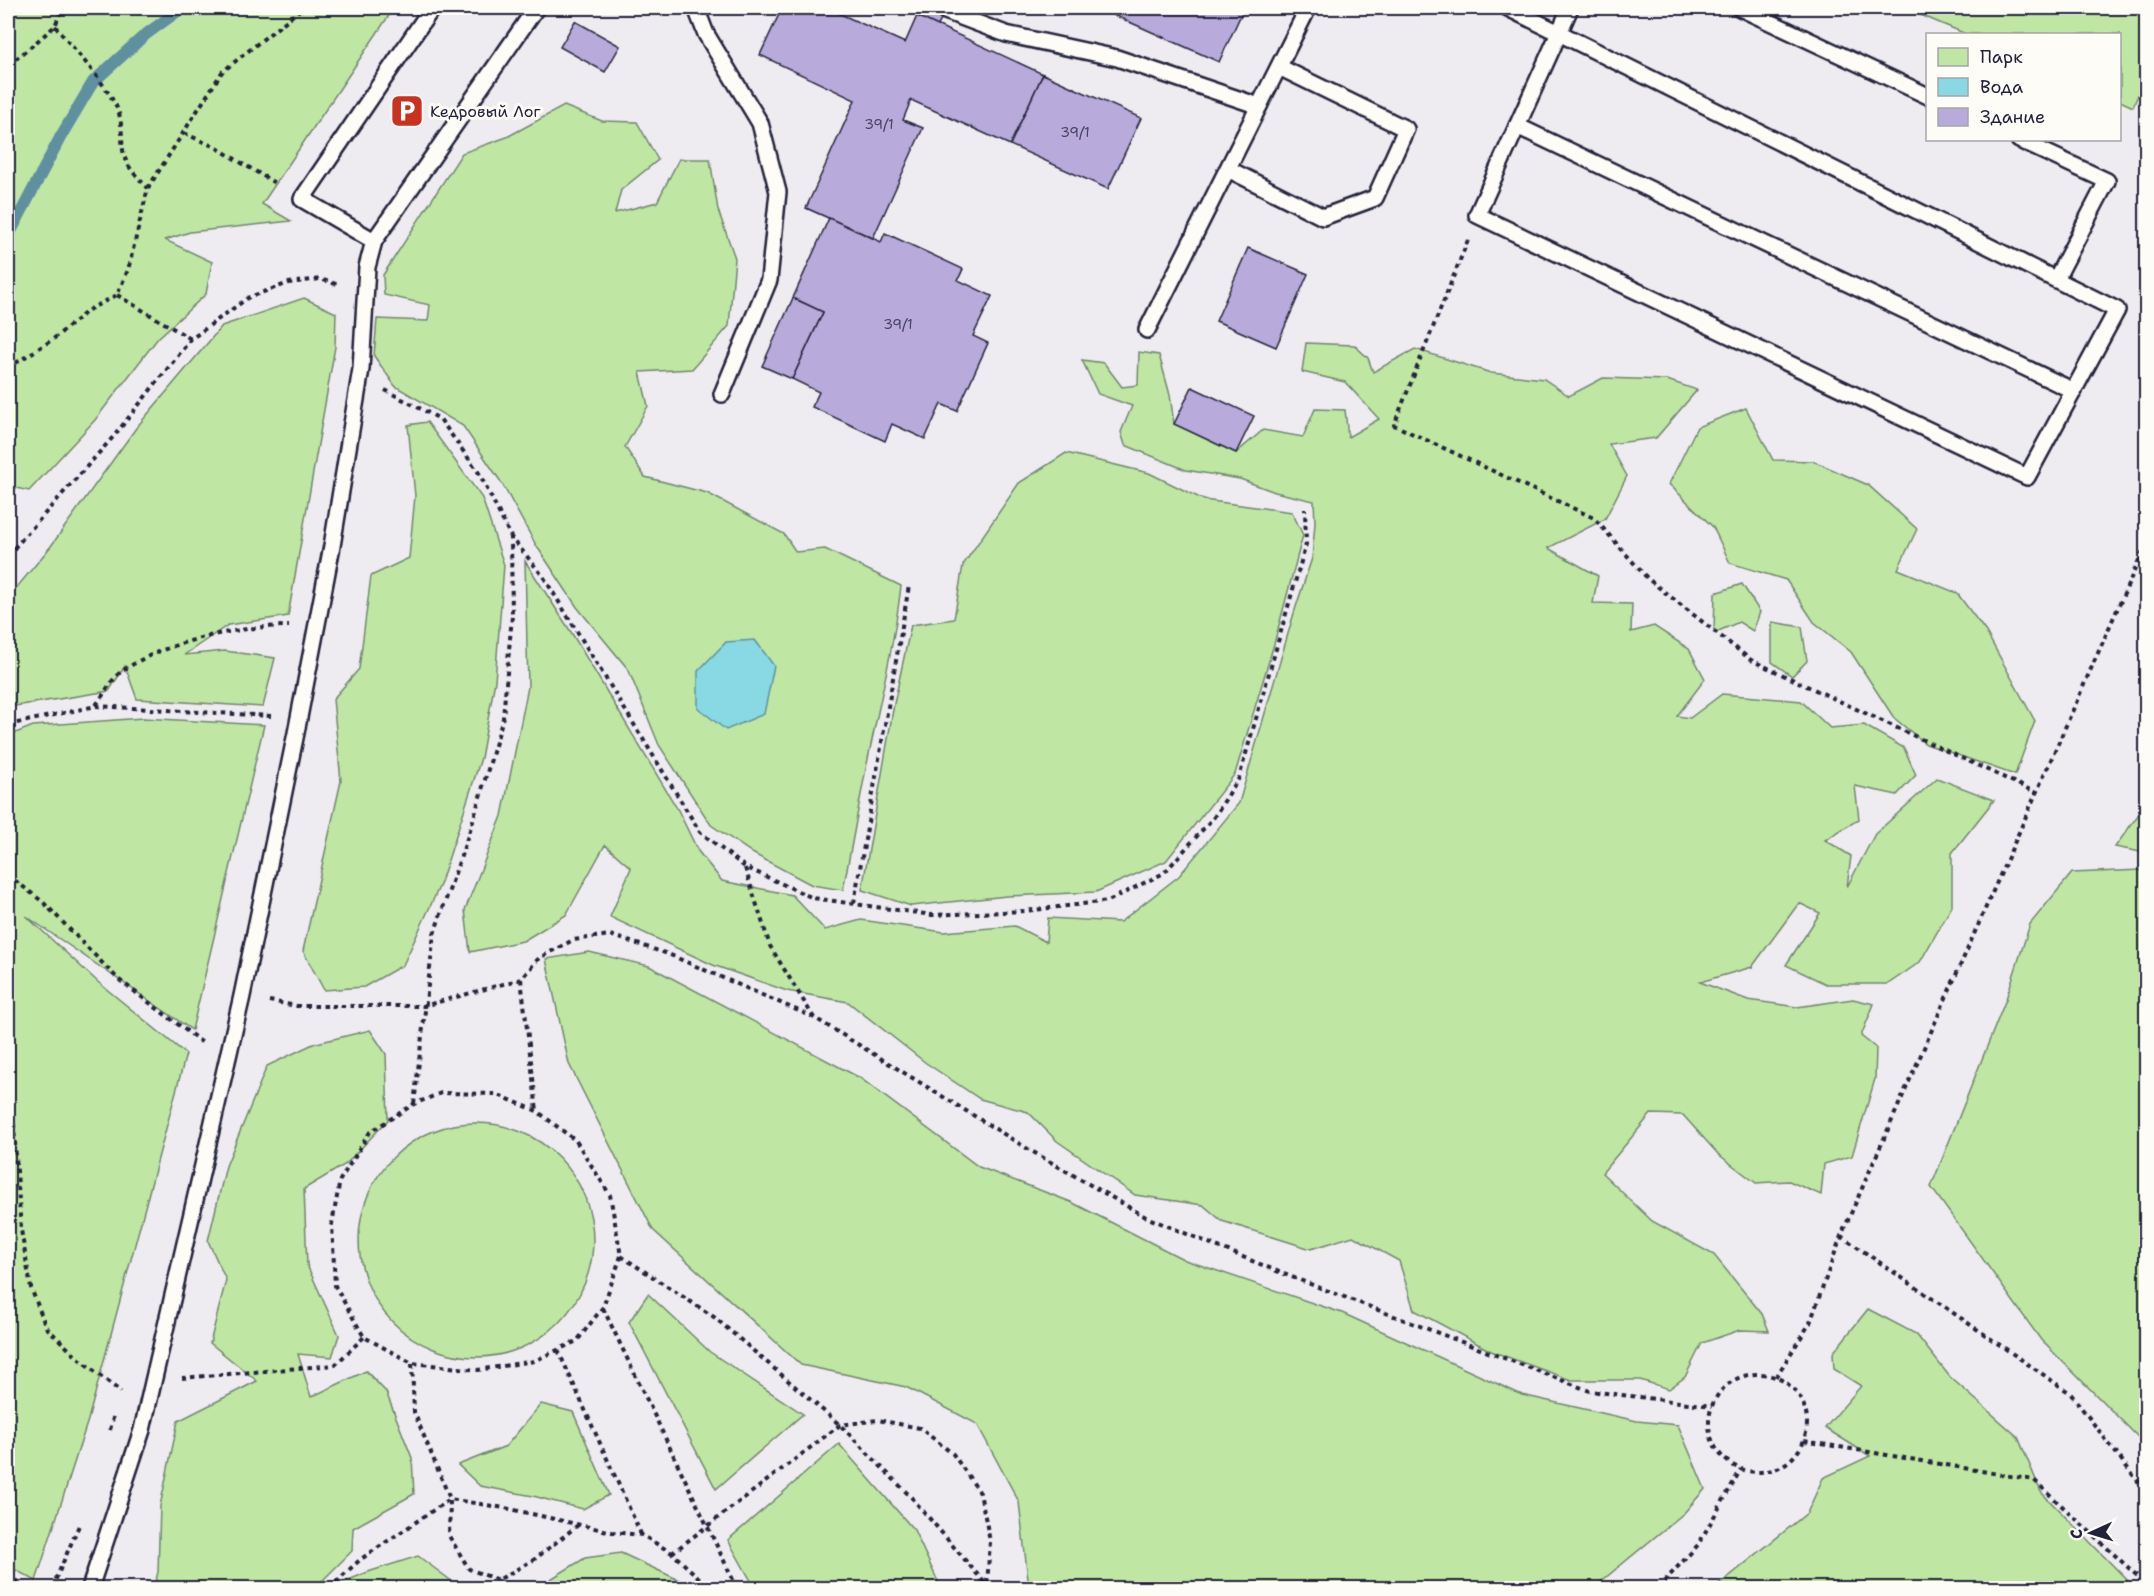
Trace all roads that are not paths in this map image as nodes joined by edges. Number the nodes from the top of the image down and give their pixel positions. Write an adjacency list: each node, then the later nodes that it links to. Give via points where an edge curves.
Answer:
1 (432, 8): 16 (lane, via 302,199)
2 (536, 8): 16 (lane)
3 (696, 8): 20 (lane, via 706,34 760,123 778,192 769,280)
4 (1308, 8): 10 (lane)
5 (1508, 8): 9 (lane)
6 (1570, 8): 9 (lane)
7 (1740, 8): 11 (lane)
8 (945, 11): 12 (lane, via 1006,34 1117,58)
9 (1559, 33): 13 (lane); 17 (lane)
10 (1279, 67): 12 (lane); 15 (lane, via 1406,129 1374,198 1323,217)
11 (1926, 95)
12 (1259, 106): 15 (lane)
13 (1517, 126): 19 (lane); 19 (lane, via 1477,215 2027,477)
14 (2021, 141): 17 (lane, via 2107,181)
15 (1227, 169): 18 (lane)
16 (374, 241): 21 (lane, via 368,267 361,369 332,546 242,996 142,1430)
17 (2056, 279): 19 (lane, via 2117,310)
18 (1147, 330)
19 (2074, 391)
20 (722, 394)
21 (90, 1588)

